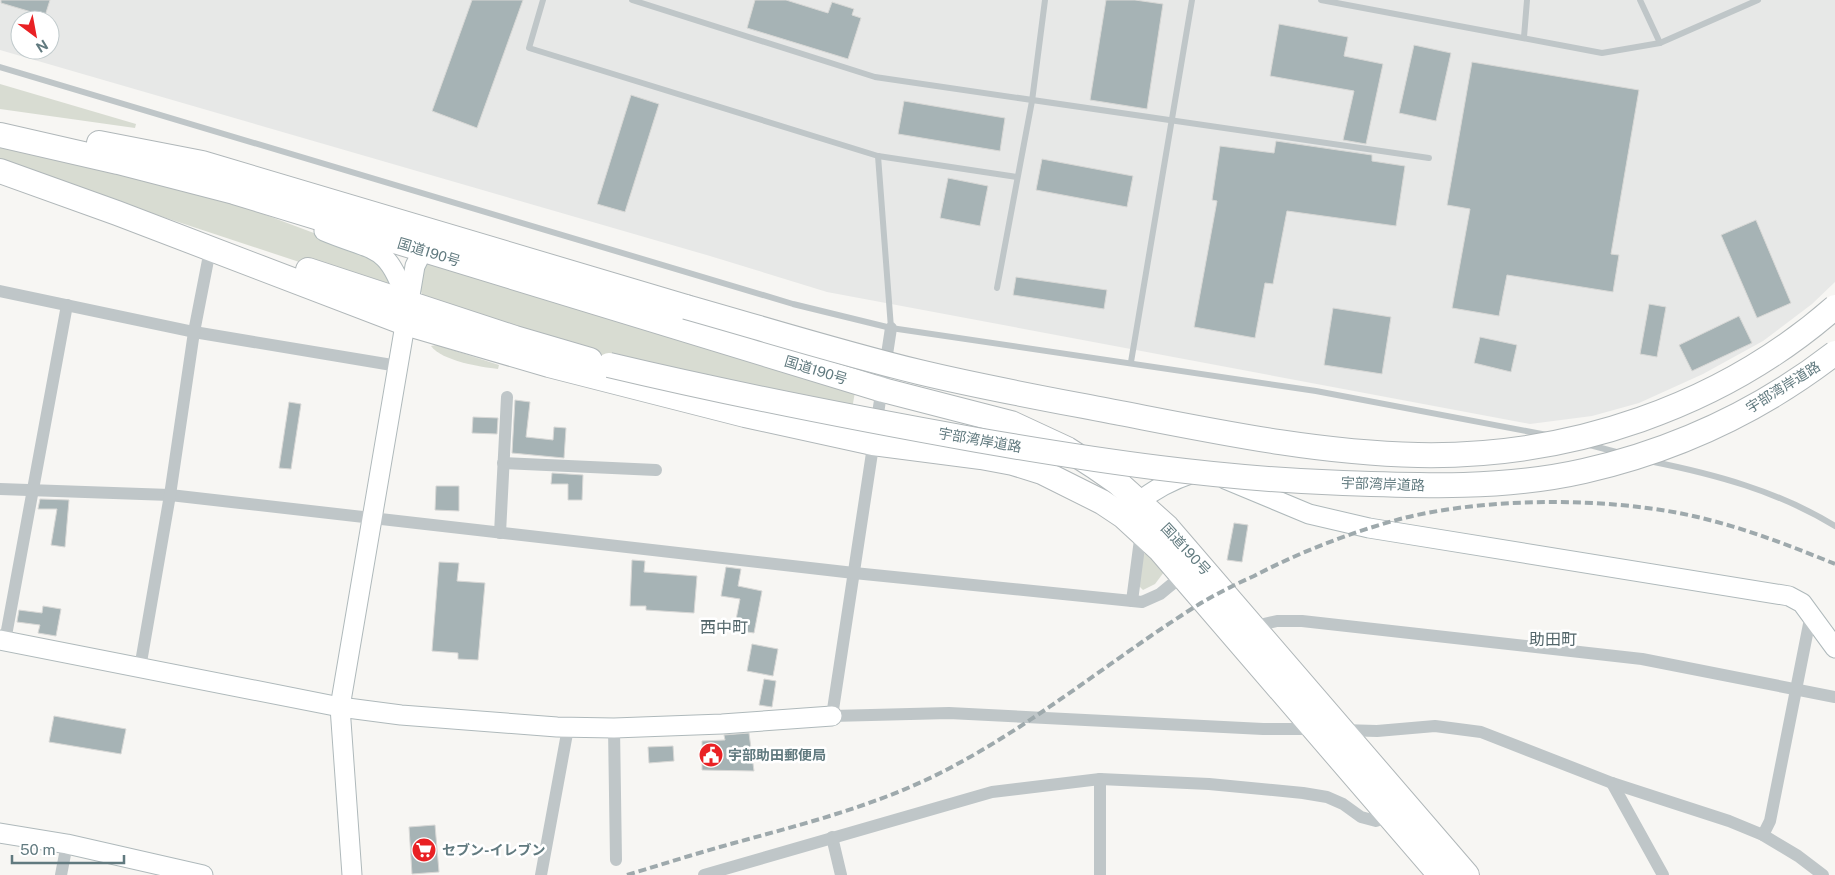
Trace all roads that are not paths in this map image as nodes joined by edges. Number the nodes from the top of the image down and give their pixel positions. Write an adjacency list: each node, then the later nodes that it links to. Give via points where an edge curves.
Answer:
1 (543, 0): 15 (lane, via 529,48)
2 (632, 0): 12 (lane, via 876,77)
3 (1045, 0): 12 (lane)
4 (1192, 0): 13 (lane)
5 (1321, 0): 9 (lane)
6 (1527, 0): 9 (lane)
7 (1640, 0): 10 (lane)
8 (1758, 0): 10 (lane)
9 (1524, 37): 10 (lane, via 1602,53)
10 (1660, 43)
11 (0, 67): 29 (lane, via 784,301)
12 (1032, 101): 13 (lane); 18 (lane)
13 (1172, 119): 16 (lane); 32 (lane)
14 (0, 134): 19 (highway, 国道190号); 21 (highway, via 125,146 193,160)
15 (878, 156): 18 (lane); 29 (lane)
16 (1429, 158)
17 (0, 171): 20 (highway, 国道190号)
18 (1017, 177): 24 (lane)
19 (234, 192): 23 (highway, 国道190号); 28 (street, via 376,250 391,265)
20 (117, 213): 22 (highway, 国道190号); 28 (highway, via 210,237)
21 (460, 240): 23 (street, via 440,239); 27 (highway, bridge, via 919,372 1282,442 1378,453 1454,455 1516,449 1635,422 1697,397 1756,367)
22 (210, 250): 28 (highway, 国道190号); 30 (street)
23 (423, 250): 28 (street, via 414,266); 34 (highway, 国道190号)
24 (997, 288)
25 (0, 291): 26 (street)
26 (67, 305): 30 (street); 40 (street)
27 (1835, 307)
28 (406, 313): 31 (highway, 宇部湾岸道路, bridge, via 515,338 609,365 904,427 1113,461 1260,479 1412,486 1485,484 1582,471 1669,445 1759,405); 33 (street); 36 (highway, 国道190号, via 549,366)
29 (892, 328): 32 (lane); 34 (street)
30 (194, 332): 33 (street); 41 (street)
31 (1835, 353)
32 (1131, 362): 44 (lane, via 1316,391 1564,438 1759,489)
33 (398, 366): 43 (street)
34 (883, 390): 36 (street); 42 (highway, 国道190号, via 1011,423 1042,436 1096,467)
35 (507, 397): 37 (street)
36 (873, 443): 42 (highway, 国道190号, via 1013,463 1042,472); 46 (street)
37 (503, 463): 38 (street); 45 (street)
38 (656, 470)
39 (0, 489): 40 (street)
40 (33, 490): 41 (street); 51 (street)
41 (170, 495): 43 (street); 53 (street)
42 (1135, 516): 47 (highway, 国道190号); 48 (street); 49 (street, via 1167,482 1197,472 1229,480 1309,514 1360,526 1789,596 1802,602); 50 (highway, 国道190号, via 1167,527)
43 (372, 520): 45 (street); 56 (street)
44 (1835, 526)
45 (500, 533): 46 (street)
46 (854, 573): 48 (street); 57 (street)
47 (1183, 575): 48 (street, via 1160,594 1142,602); 50 (highway, 国道190号)
48 (1132, 601)
49 (1811, 614): 52 (street); 54 (street)
50 (1245, 632): 54 (street, via 1277,621 1302,620 1642,659); 60 (highway, 国道190号); 61 (highway, 国道190号)
51 (2, 640): 53 (street)
52 (1835, 648)
53 (140, 668): 56 (street)
54 (1797, 689): 55 (street); 66 (street, via 1770,821)
55 (1835, 697)
56 (340, 707): 58 (street); 72 (street)
57 (832, 716): 59 (street); 60 (street, via 949,713)
58 (568, 728): 59 (street); 73 (street)
59 (614, 728): 69 (street)
60 (1315, 729): 61 (street); 64 (highway, 国道190号)
61 (1340, 730): 63 (street, via 1377,731 1435,726 1481,732); 78 (highway, 国道190号)
62 (1100, 779): 64 (street, via 1209,784 1303,793 1327,797 1361,818 1376,821); 67 (street, via 992,792); 76 (street)
63 (1612, 783): 66 (street); 79 (street)
64 (1389, 816): 77 (highway, 国道190号)
65 (0, 832): 68 (street)
66 (1763, 834): 80 (street)
67 (832, 837): 74 (street); 75 (street)
68 (67, 844): 70 (street); 71 (street)
69 (616, 860)
70 (61, 875)
71 (203, 875)
72 (352, 875)
73 (541, 875)
74 (704, 875)
75 (841, 875)
76 (1100, 875)
77 (1440, 875)
78 (1467, 875)
79 (1663, 875)
80 (1823, 875)

